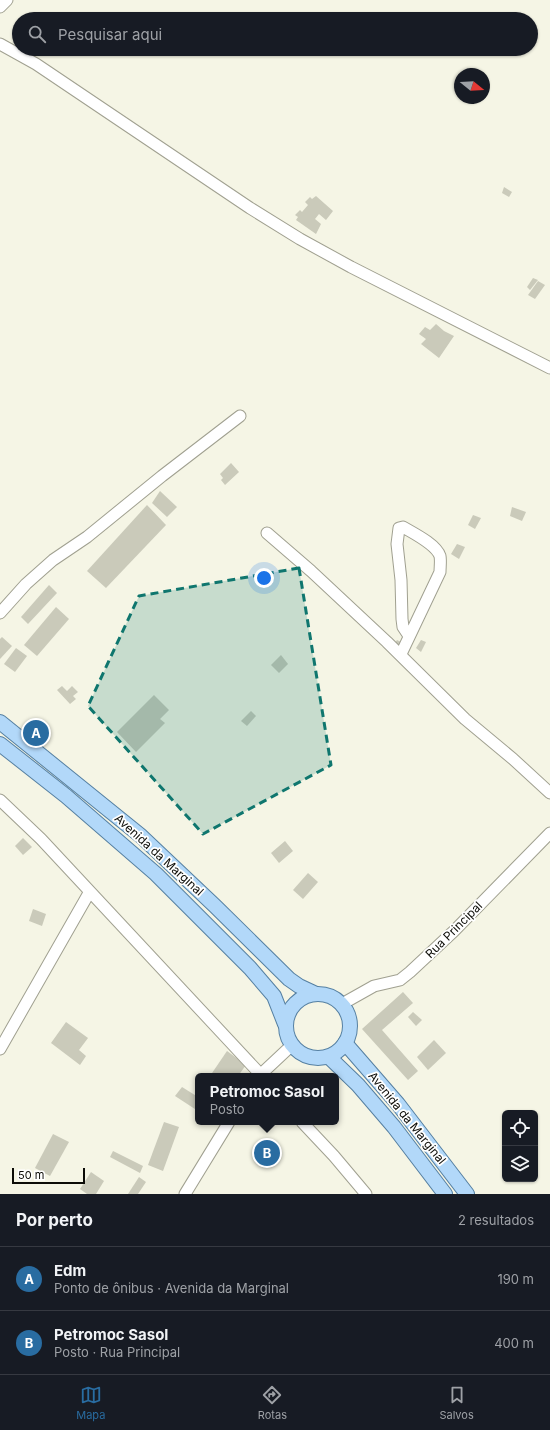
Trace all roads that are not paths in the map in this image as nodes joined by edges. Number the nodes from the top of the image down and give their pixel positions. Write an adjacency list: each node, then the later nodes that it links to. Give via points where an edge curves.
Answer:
1 (7, 0): 2 (street)
2 (0, 7)
3 (0, 44): 4 (street)
4 (12, 51)
5 (22, 56): 6 (street, via 300,239)
6 (550, 368)
7 (240, 416): 9 (street, via 87,537 53,560 26,584)
8 (267, 533): 11 (street)
9 (0, 614)
10 (409, 636): 10 (street, via 440,572 440,556 435,548 403,527 399,528 397,544 402,620); 11 (street)
11 (401, 654): 14 (street, via 466,719)
12 (0, 722): 18 (main road, Avenida da Marginal, via 141,836 289,980)
13 (0, 744): 20 (main road, Avenida da Marginal, via 66,796 156,874 250,968 274,996)
14 (550, 793)
15 (0, 800): 17 (street)
16 (550, 833): 19 (street, Rua Principal, via 410,972 400,980 374,986)
17 (90, 892): 23 (street); 25 (street)
18 (314, 993): 19 (main road, via 324,994); 20 (main road, via 294,1003)
19 (342, 1004): 21 (main road, via 350,1019 349,1036)
20 (285, 1024): 22 (main road)
21 (345, 1043): 24 (main road); 32 (main road, Avenida da Marginal, via 398,1104)
22 (291, 1046): 24 (main road, via 308,1058); 26 (street)
23 (0, 1049)
24 (329, 1057): 31 (main road, Avenida da Marginal, via 358,1085 394,1127)
25 (257, 1073)
26 (263, 1073)
27 (227, 1125): 29 (street)
28 (305, 1125): 30 (street)
29 (185, 1194)
30 (366, 1194)
31 (445, 1194)
32 (468, 1194)

